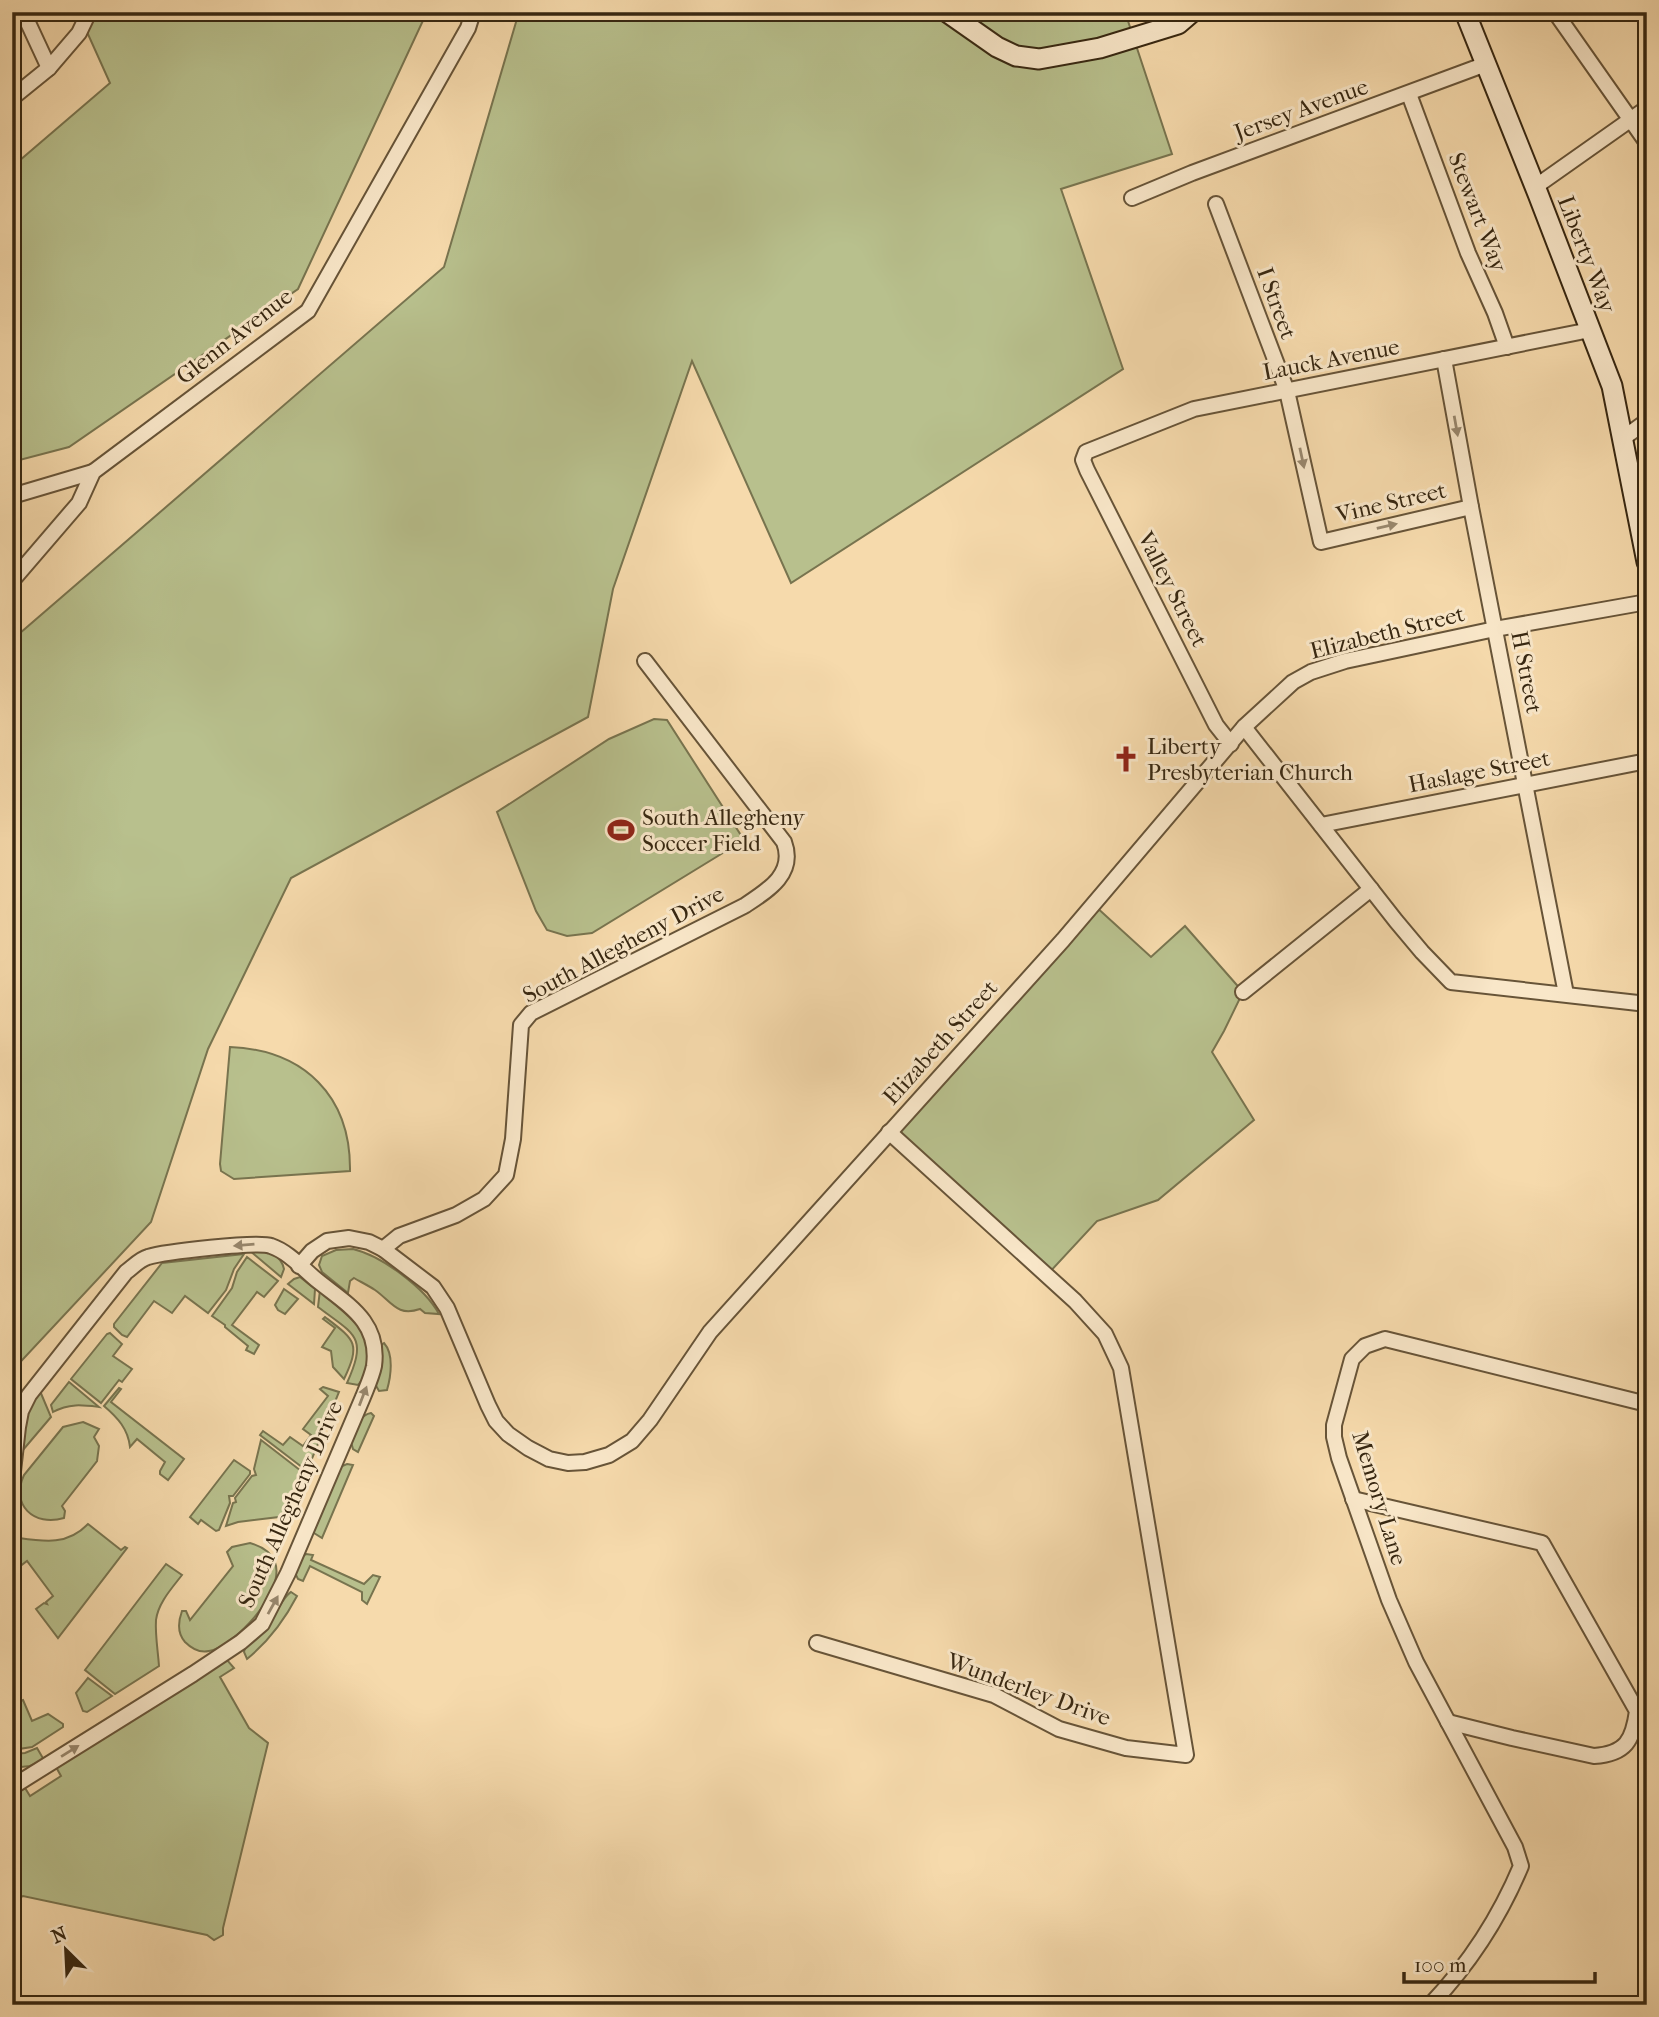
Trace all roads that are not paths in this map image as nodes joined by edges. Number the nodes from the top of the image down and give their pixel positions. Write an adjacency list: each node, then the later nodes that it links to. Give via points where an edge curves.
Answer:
1 (23, 12): 9 (street)
2 (89, 12): 9 (street, via 79,33)
3 (473, 12): 25 (street, Glenn Avenue, via 308,311)
4 (947, 12): 5 (street, via 997,47 1039,59 1100,48 1178,24)
5 (1192, 12)
6 (1465, 12): 8 (street, Liberty Way)
7 (1555, 12): 13 (street)
8 (1486, 64): 10 (street, Jersey Avenue); 15 (street, Liberty Way)
9 (49, 68): 11 (street)
10 (1409, 94): 16 (street, Jersey Avenue); 19 (street, Stewart Way)
11 (12, 98)
12 (1647, 108): 13 (street)
13 (1630, 120): 14 (street); 15 (street)
14 (1647, 143)
15 (1535, 187): 18 (street, Liberty Way)
16 (1132, 198)
17 (1216, 204): 21 (street, I Street)
18 (1590, 330): 19 (street, Lauck Avenue); 23 (street, Liberty Way, via 1612,386)
19 (1507, 347): 20 (street, Lauck Avenue)
20 (1444, 359): 21 (street, Lauck Avenue); 27 (street, H Street, one-way to 27)
21 (1287, 391): 24 (street, Lauck Avenue, via 1194,409); 28 (street, I Street, one-way to 28)
22 (1647, 421): 23 (street)
23 (1622, 439): 29 (street, Liberty Way)
24 (1086, 452): 35 (street, Valley Street, via 1083,460 1093,482 1216,725)
25 (93, 472): 26 (street); 30 (street, Glenn Avenue, via 79,503)
26 (12, 496)
27 (1471, 507): 28 (street, Vine Street, one-way to 27); 32 (street, H Street)
28 (1321, 542)
29 (1647, 562)
30 (12, 581)
31 (1647, 602): 32 (street, Elizabeth Street)
32 (1495, 629): 34 (street, Elizabeth Street, via 1311,672 1284,689); 37 (street, H Street)
33 (645, 661): 44 (street, South Allegheny Drive, via 783,842 788,853 785,868 769,890 744,906 531,1013 521,1025 506,1175 484,1199 399,1236)
34 (1244, 727): 35 (street, Elizabeth Street); 38 (street)
35 (1231, 744): 43 (street, Elizabeth Street, via 1063,940)
36 (1647, 761): 37 (street, Haslage Street)
37 (1526, 784): 38 (street, Haslage Street); 41 (street, H Street)
38 (1321, 825): 39 (street)
39 (1371, 889): 40 (street); 41 (street, via 1451,982)
40 (1243, 992)
41 (1566, 994): 42 (street)
42 (1647, 1004)
43 (889, 1132): 44 (street, Elizabeth Street, via 710,1332 632,1441 585,1462 549,1459 508,1434 488,1405 440,1297); 49 (street, Wunderley Drive, via 1075,1301 1105,1334 1121,1368 1186,1755 1126,1748 1059,1729 994,1695)
44 (383, 1249): 45 (street, via 349,1238 327,1241)
45 (299, 1266): 47 (street, South Allegheny Drive, one-way to 47, via 269,1245 252,1244 145,1257 126,1272 29,1395 21,1411); 51 (street, South Allegheny Drive, one-way to 45, via 241,1642 262,1624 281,1590 374,1368 371,1334 364,1320)
46 (1647, 1404): 48 (street, Memory Lane, via 1385,1339 1365,1346 1352,1359 1334,1425)
47 (12, 1480)
48 (1353, 1499): 50 (street, Memory Lane, via 1389,1601); 50 (street, via 1542,1543 1637,1711 1626,1744 1617,1752 1594,1756)
49 (817, 1643)
50 (1448, 1722): 54 (street, Memory Lane, via 1521,1866 1495,1918)
51 (35, 1772): 52 (street); 53 (street, South Allegheny Drive)
52 (12, 1774)
53 (12, 1787)
54 (1432, 2003)

